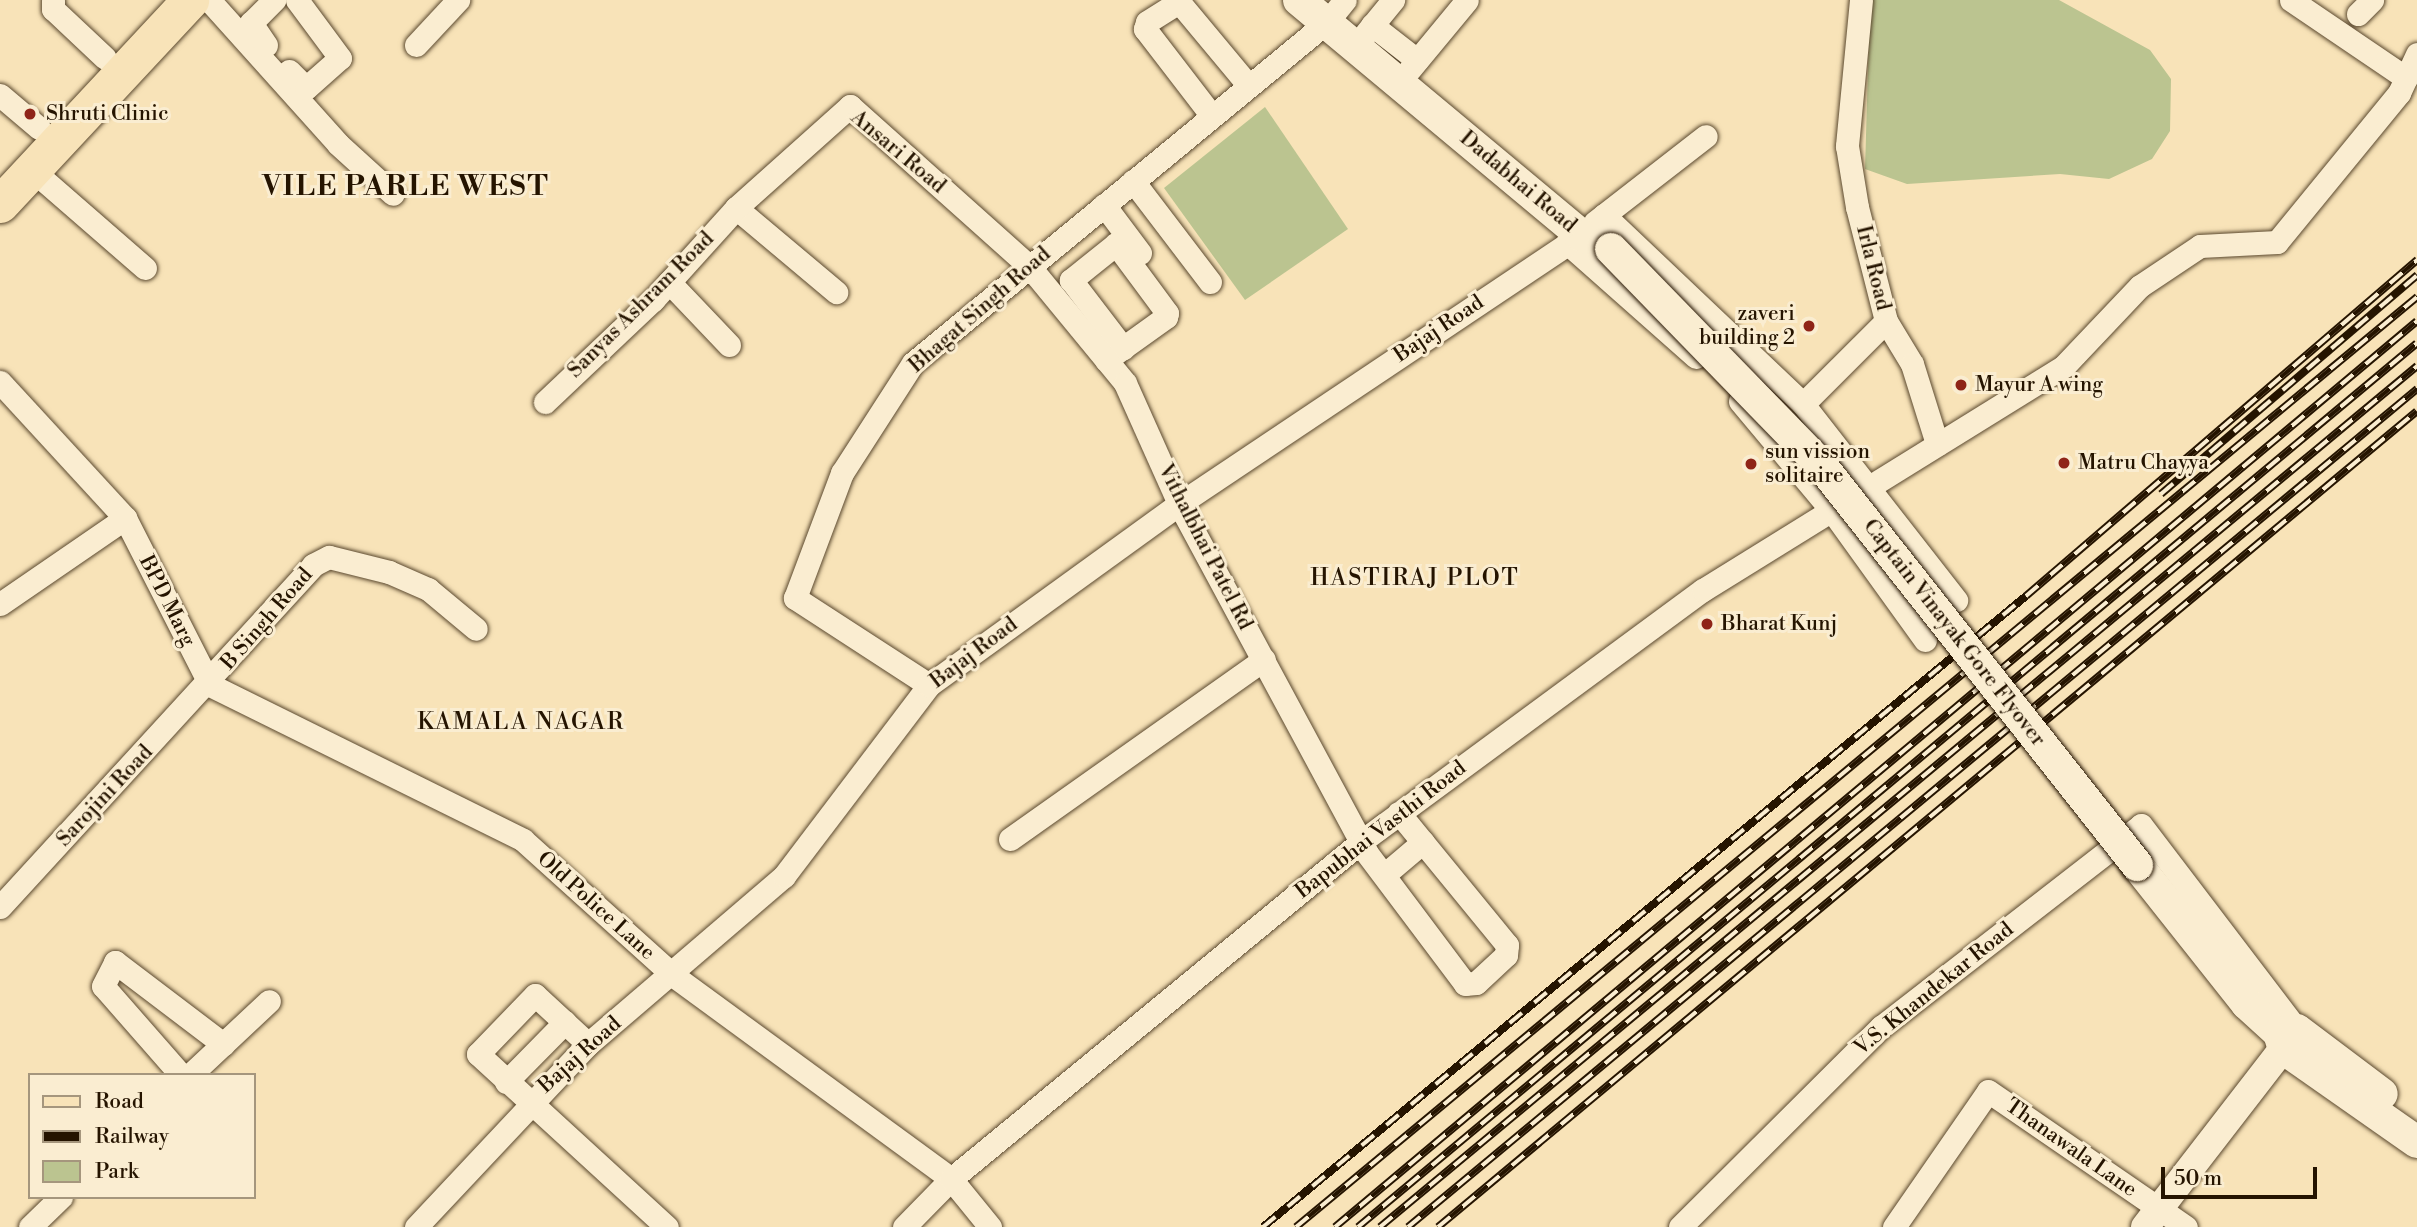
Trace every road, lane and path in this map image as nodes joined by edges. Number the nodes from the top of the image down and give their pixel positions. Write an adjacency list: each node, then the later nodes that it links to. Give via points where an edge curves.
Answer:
1 (52, 0): 16 (street, via 53,9)
2 (164, 0): 16 (main road)
3 (190, 0): 24 (main road)
4 (209, 0): 26 (street, via 338,144)
5 (274, 0): 6 (street, via 253,18 252,29 306,88 340,58)
6 (297, 0)
7 (458, 0): 15 (street)
8 (1300, 0): 13 (main road, Dadabhai Road)
9 (1393, 0): 14 (street)
10 (1467, 0): 17 (street)
11 (2291, 0): 18 (street)
12 (1863, 2): 42 (street, Irla Road, via 1847,146)
13 (1334, 8): 14 (main road, Dadabhai Road); 19 (street, Bhagat Singh Road); 32 (main road, Dadabhai Road)
14 (1369, 29): 17 (main road, Dadabhai Road)
15 (416, 45)
16 (105, 58): 24 (main road)
17 (1413, 64): 32 (main road, Dadabhai Road)
18 (2413, 66): 48 (street, via 2277,242 2200,246 2140,286 2064,366)
19 (1238, 90): 22 (street, Bhagat Singh Road); 22 (street, via 1179,2 1147,22 1145,29)
20 (0, 95): 24 (street)
21 (0, 113): 24 (street)
22 (1209, 113): 25 (street, Bhagat Singh Road)
23 (1706, 136): 32 (street, Bajaj Road)
24 (25, 151): 27 (main road); 36 (street)
25 (1133, 181): 28 (street, Bhagat Singh Road); 30 (street)
26 (393, 194)
27 (0, 204)
28 (1104, 205): 31 (street, Bhagat Singh Road); 33 (street)
29 (736, 208): 35 (street, Ansari Road, via 850,106); 37 (street, Sanyas Ashram Road); 39 (street)
30 (1156, 210): 33 (street); 38 (street)
31 (1071, 232): 34 (street); 35 (street, Bhagat Singh Road)
32 (1592, 233): 47 (street); 50 (street, Bajaj Road); 51 (street); 69 (main road, Captain Vinayak Gore Flyover, bridge, via 1821,465 2238,993)
33 (1126, 234): 40 (street)
34 (1094, 260): 41 (street, via 1071,280); 44 (street, via 1116,244 1166,310 1166,317)
35 (1029, 266): 41 (street, Vithalbhai Patel Rd); 59 (street, Bhagat Singh Road, via 914,363 842,473 795,598)
36 (145, 268)
37 (669, 282): 43 (street); 46 (street, Sanyas Ashram Road)
38 (1210, 282)
39 (836, 292)
40 (1179, 304)
41 (1088, 320): 44 (street, Vithalbhai Patel Rd)
42 (1886, 321): 47 (street); 48 (street, Irla Road, via 1912,364)
43 (729, 345)
44 (1115, 354): 50 (street, Vithalbhai Patel Rd)
45 (0, 382): 52 (street, BPD Marg)
46 (545, 402)
47 (1803, 404): 49 (street)
48 (1937, 444): 49 (street)
49 (1871, 486): 51 (street); 53 (street)
50 (1180, 504): 57 (street, Vithalbhai Patel Rd); 59 (street, Bajaj Road)
51 (1832, 510): 56 (street); 60 (street, Bapubhai Vasthi Road, via 1703,590)
52 (125, 518): 54 (street); 58 (street, BPD Marg)
53 (1956, 600)
54 (0, 604)
55 (476, 629): 58 (street, B Singh Road, via 428,589 329,558 313,565)
56 (1925, 640)
57 (1264, 659): 61 (street); 62 (street, Vithalbhai Patel Rd)
58 (210, 685): 65 (street, Sarojini Road); 66 (street, Old Police Lane, via 523,840)
59 (929, 685): 66 (street, Bajaj Road, via 784,876)
60 (1399, 813): 62 (street, Bapubhai Vasthi Road); 63 (street)
61 (1010, 839)
62 (1362, 841): 64 (street, Vithalbhai Patel Rd); 79 (street, Bapubhai Vasthi Road)
63 (1423, 842): 64 (street); 64 (street, Vithalbhai Patel Rd, via 1507,945 1506,956 1476,983 1465,984)
64 (1384, 875)
65 (0, 906)
66 (674, 976): 71 (street, Bajaj Road); 79 (street, Old Police Lane)
67 (269, 1001): 70 (street)
68 (565, 1022): 71 (street); 75 (street); 75 (street, via 535,995 480,1047 478,1054)
69 (2282, 1034): 77 (main road); 78 (main road); 81 (street); 87 (street, V.S. Khandekar Road, via 2141,825 1881,1027)
70 (221, 1042): 72 (street, via 115,962 103,986); 73 (street); 74 (street)
71 (588, 1044): 76 (street, Bajaj Road)
72 (180, 1073)
73 (184, 1073)
74 (192, 1073)
75 (506, 1082): 76 (street)
76 (527, 1102): 83 (street, Bajaj Road); 84 (street)
77 (2417, 1120)
78 (2417, 1142)
79 (951, 1179): 85 (street, Bapubhai Vasthi Road); 86 (street, Old Police Lane)
80 (59, 1199): 82 (street)
81 (2152, 1217): 88 (street, Thanawala Lane, via 1988,1091); 89 (street, Thanawala Lane)
82 (30, 1227)
83 (416, 1227)
84 (667, 1227)
85 (904, 1227)
86 (990, 1227)
87 (1680, 1227)
88 (1894, 1227)
89 (2186, 1227)

